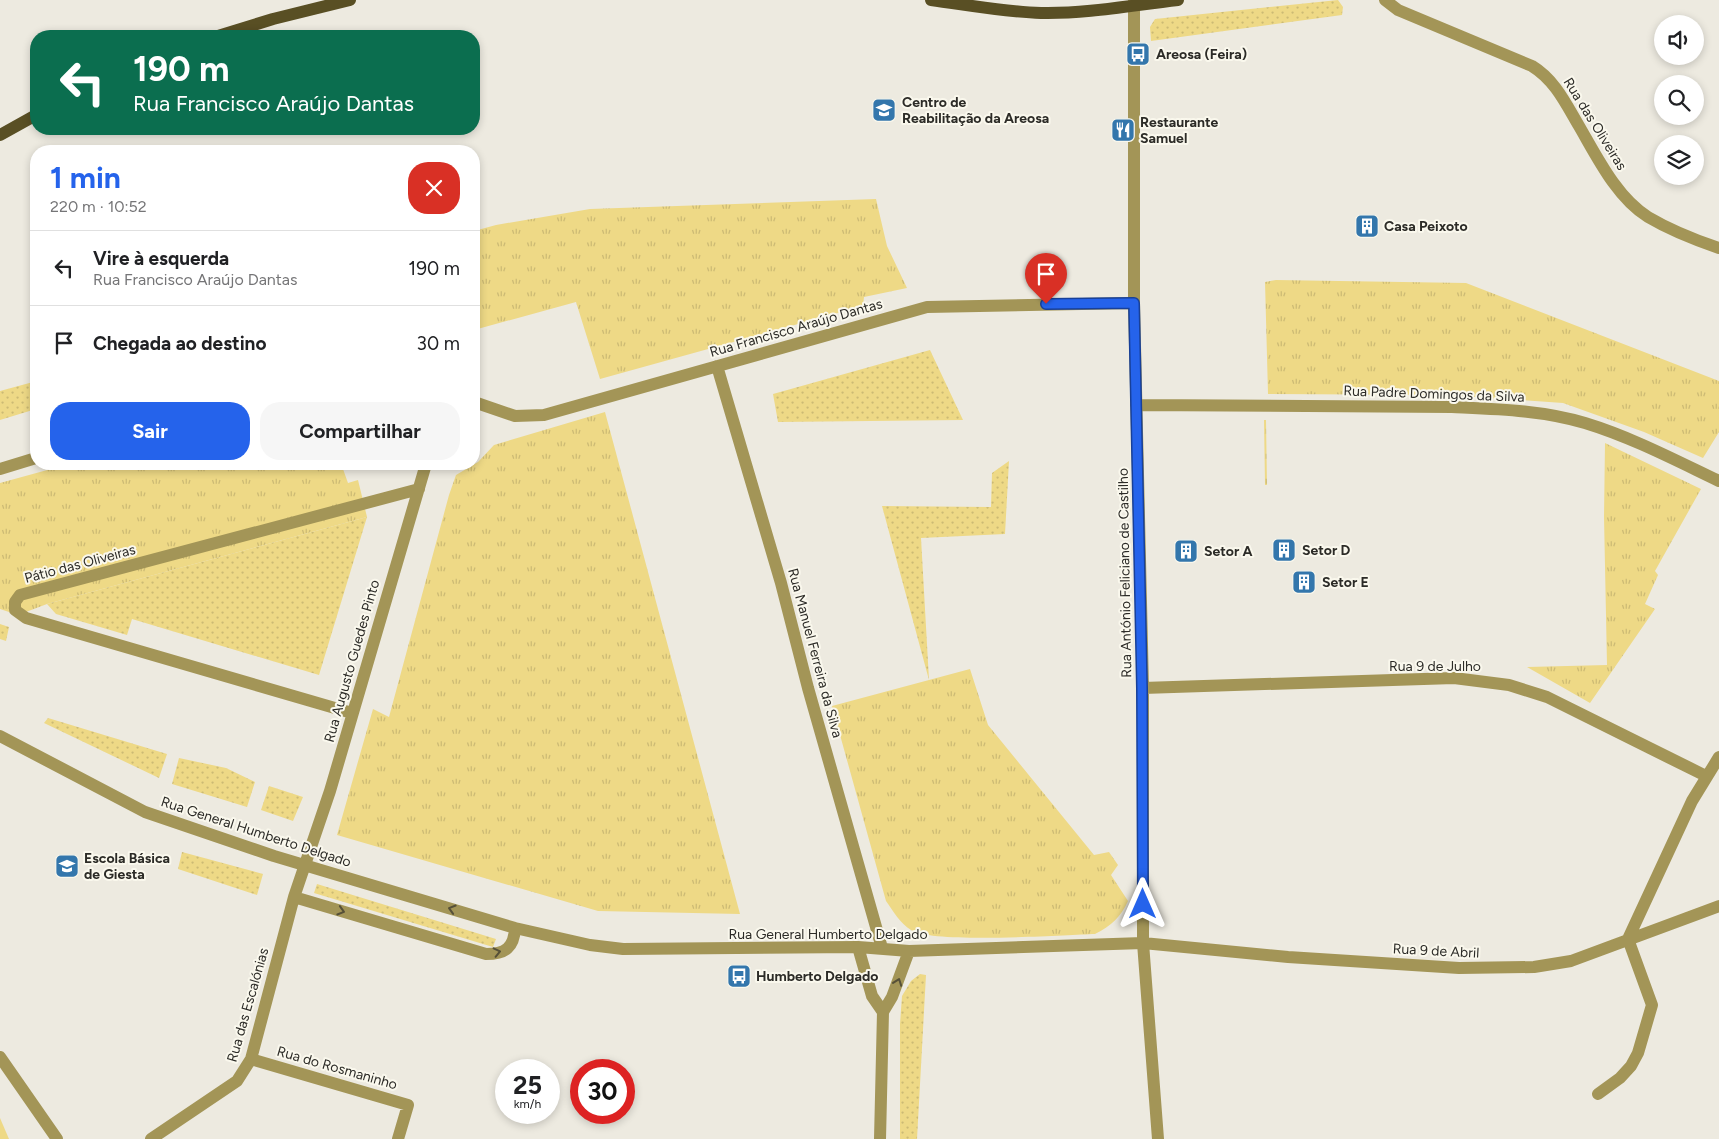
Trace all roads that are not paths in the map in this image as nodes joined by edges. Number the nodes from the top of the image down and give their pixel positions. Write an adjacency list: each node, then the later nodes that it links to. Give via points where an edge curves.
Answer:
1 (350, 0): 7 (main road)
2 (931, 0): 6 (main road, via 1042,13)
3 (1178, 0): 5 (main road)
4 (1385, 0): 10 (street, Rua das Oliveiras, via 1398,10 1544,73 1631,203 1648,217)
5 (1134, 3): 6 (main road); 11 (street, Rua António Feliciano de Castilho)
6 (1102, 5)
7 (237, 30)
8 (30, 118): 9 (main road)
9 (0, 135)
10 (1719, 248)
11 (1134, 303): 12 (street, Rua Francisco Araújo Dantas, via 927,307); 14 (street, Rua António Feliciano de Castilho)
12 (717, 366): 13 (street, Rua Francisco Araújo Dantas, via 544,415 515,416); 32 (street, Rua Manuel Ferreira da Silva, via 771,547)
13 (480, 404)
14 (1136, 405): 18 (street, Rua Padre Domingos da Silva, via 1452,407 1547,414 1584,422); 20 (street, Rua António Feliciano de Castilho)
15 (30, 460): 16 (street)
16 (0, 469)
17 (424, 470): 19 (street, Rua Augusto Guedes Pinto)
18 (1719, 480)
19 (419, 489): 21 (street, Rua Augusto Guedes Pinto); 21 (street, Pátio das Oliveiras, via 20,595 15,602 15,610 26,618)
20 (1142, 688): 24 (street, Rua 9 de Julho, via 1454,678 1491,682 1547,697); 30 (street, Rua António Feliciano de Castilho)
21 (352, 713): 25 (street, Rua Augusto Guedes Pinto)
22 (0, 736): 25 (street, Rua General Humberto Delgado, via 145,812)
23 (1719, 757): 24 (street)
24 (1706, 776): 29 (street)
25 (305, 865): 26 (street, Rua das Escalónias); 28 (street, Rua General Humberto Delgado, one-way to 25)
26 (294, 897): 28 (street, one-way to 28, via 486,954 506,950 514,941); 36 (street, Rua das Escalónias)
27 (1719, 906): 29 (street, Rua 9 de Abril)
28 (515, 928): 31 (street, Rua General Humberto Delgado, via 623,949)
29 (1628, 939): 30 (street, Rua 9 de Abril, via 1553,965 1459,968 1288,957); 37 (street, via 1652,1005 1631,1066)
30 (1143, 943): 33 (street, Rua General Humberto Delgado); 42 (street, Rua António Feliciano de Castilho)
31 (858, 947): 32 (street, Rua General Humberto Delgado); 34 (street, via 872,996)
32 (882, 948): 33 (street, Rua General Humberto Delgado)
33 (909, 951): 34 (street, one-way to 33)
34 (883, 1012): 41 (street)
35 (0, 1058): 38 (street)
36 (251, 1059): 39 (street, Rua das Escalónias, via 237,1081); 40 (street, Rua do Rosmaninho, via 408,1104)
37 (1598, 1094)
38 (57, 1139)
39 (151, 1139)
40 (398, 1139)
41 (880, 1139)
42 (1158, 1139)

